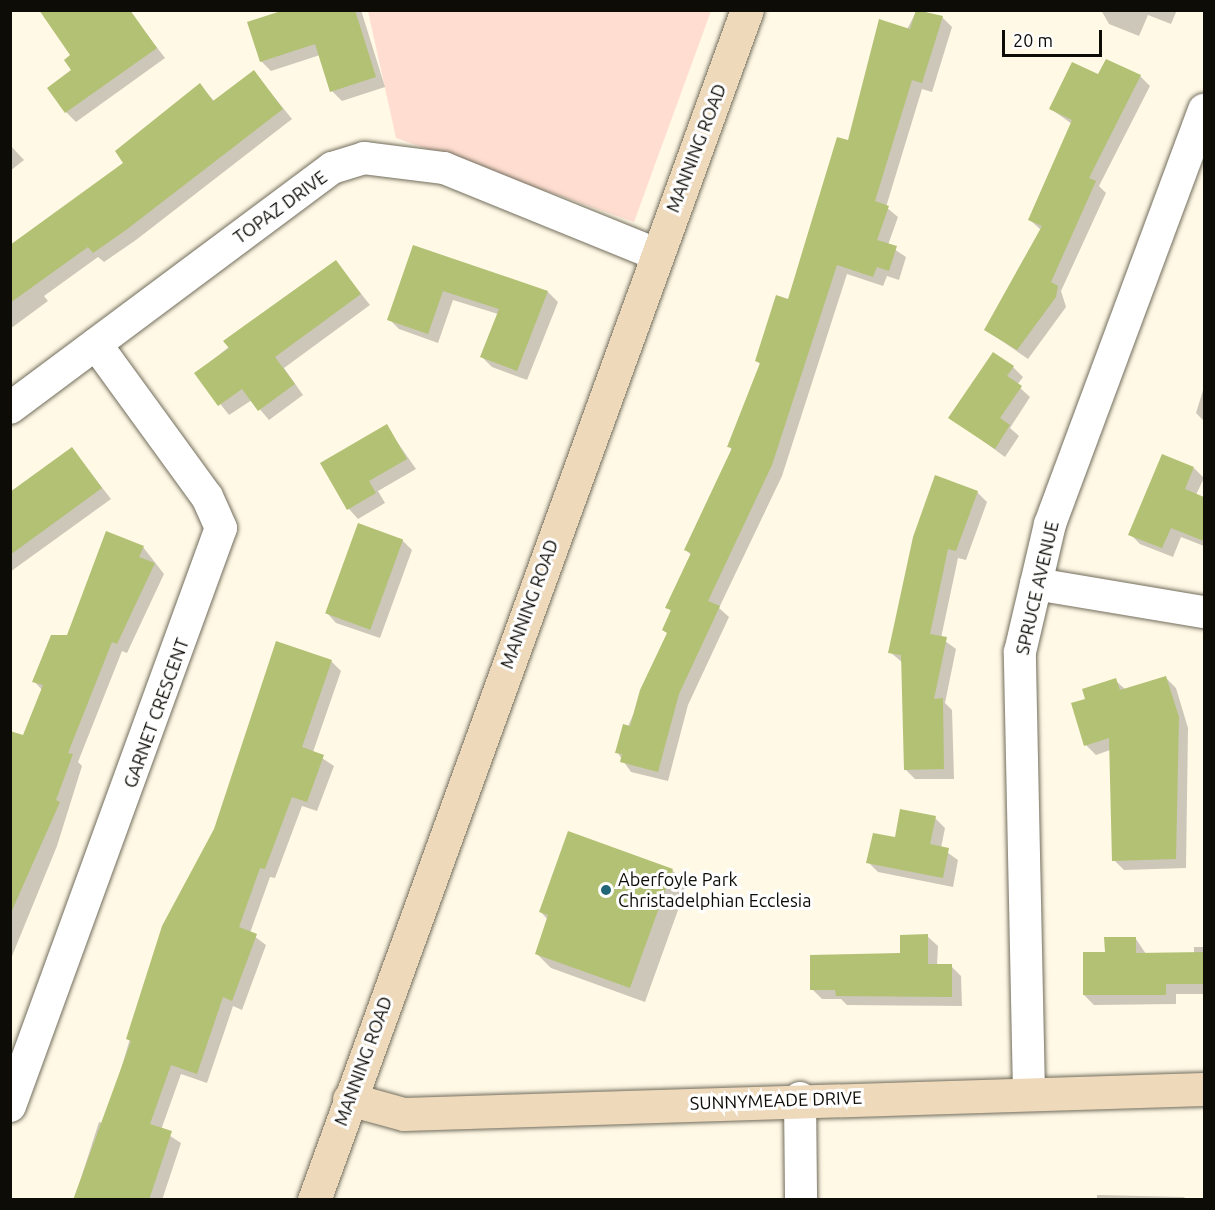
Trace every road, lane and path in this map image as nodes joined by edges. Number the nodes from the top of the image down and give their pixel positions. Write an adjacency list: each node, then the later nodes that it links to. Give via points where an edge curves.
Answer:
1 (747, 10): 4 (street, MANNING ROAD)
2 (1204, 110): 3 (street, SPRUCE AVENUE)
3 (1197, 154): 7 (street, SPRUCE AVENUE, via 1050,524)
4 (656, 254): 5 (street, TOPAZ DRIVE, via 444,168 364,158 332,168); 12 (street, MANNING ROAD)
5 (96, 344): 6 (street, TOPAZ DRIVE); 13 (street, GARNET CRESCENT, via 207,497 221,528)
6 (10, 408)
7 (1036, 584): 8 (street); 10 (street, SPRUCE AVENUE, via 1020,652)
8 (1204, 612)
9 (1204, 1089): 10 (street, SUNNYMEADE DRIVE)
10 (1029, 1093): 11 (street, SUNNYMEADE DRIVE)
11 (800, 1098): 12 (street, SUNNYMEADE DRIVE, via 404,1114); 15 (street)
12 (349, 1099): 14 (street, MANNING ROAD)
13 (10, 1106)
14 (314, 1200)
15 (801, 1200)

